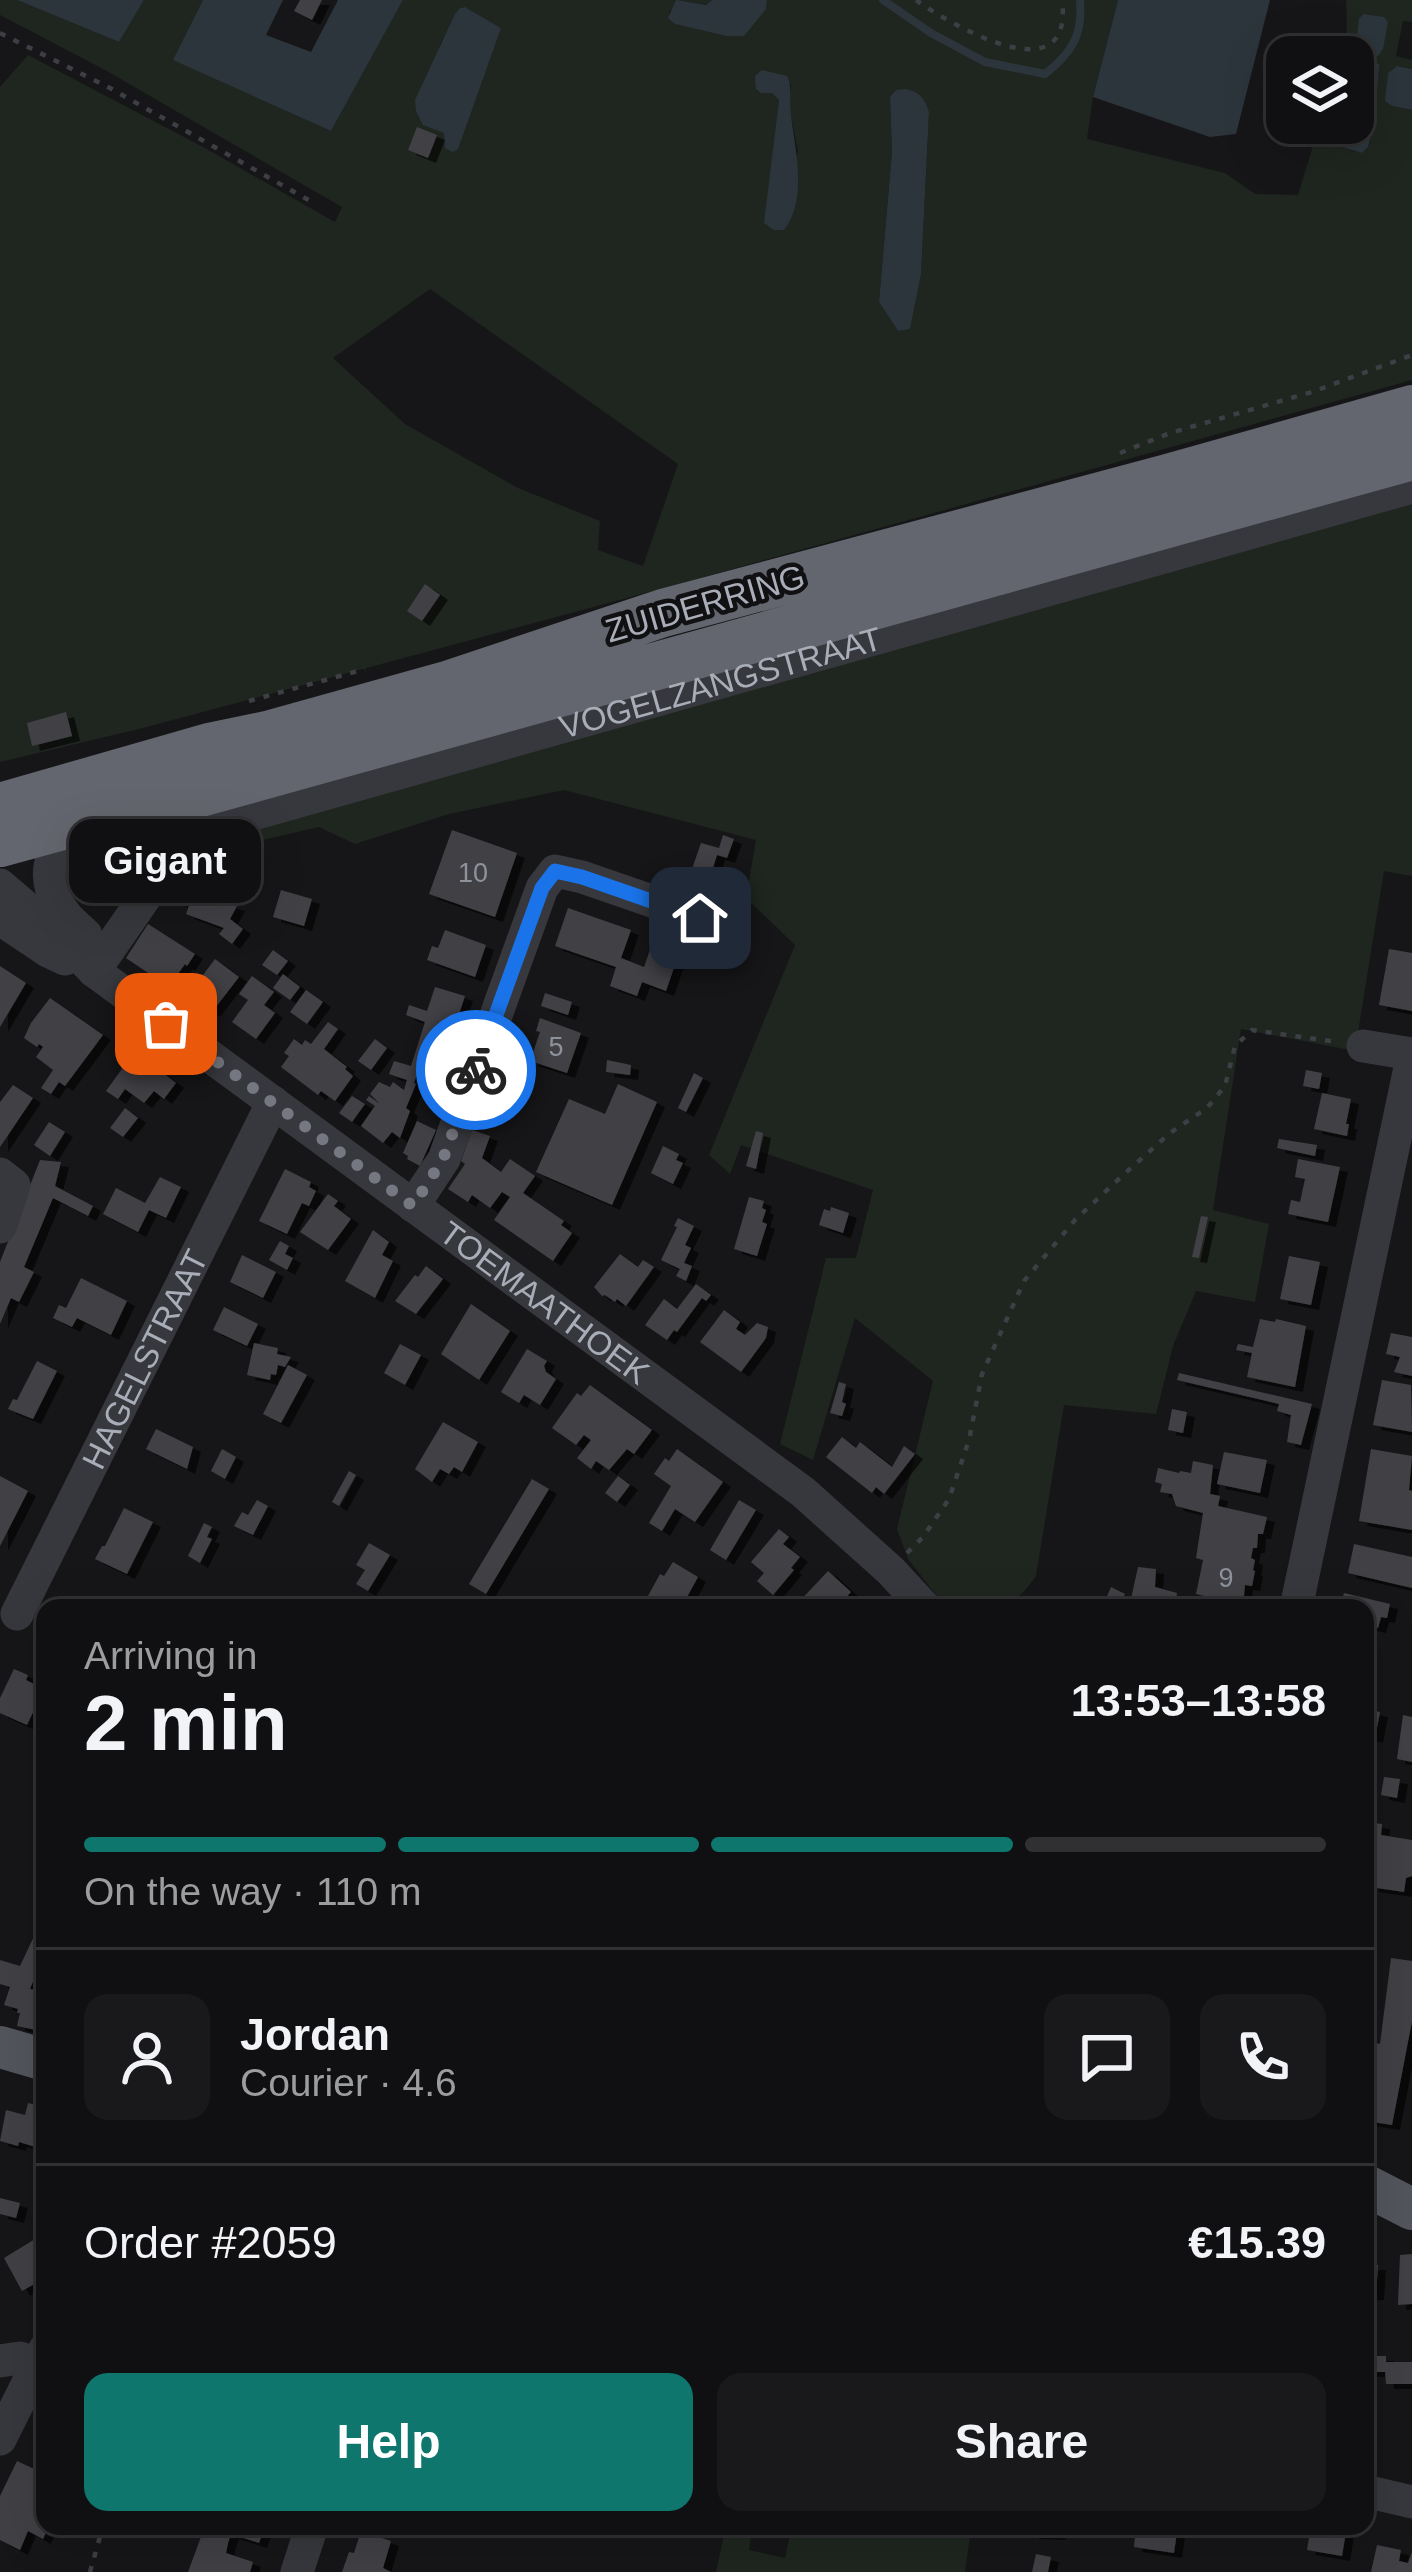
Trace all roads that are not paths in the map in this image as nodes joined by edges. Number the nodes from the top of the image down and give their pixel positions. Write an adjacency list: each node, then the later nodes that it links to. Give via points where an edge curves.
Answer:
1 (1412, 410): 5 (highway, ZUIDERRING, via 663,613 450,684)
2 (1412, 455): 4 (highway, ZUIDERRING)
3 (1412, 487): 10 (street, VOGELZANGSTRAAT, via 190,832)
4 (158, 805): 6 (highway, ZUIDERRING); 10 (street, via 72,832 54,849 52,892 89,937)
5 (0, 807)
6 (0, 843)
7 (0, 885): 10 (street, TOEMAATHOEK)
8 (700, 918): 15 (street, via 555,871 443,1159)
9 (0, 919): 10 (street, TOEMAATHOEK)
10 (94, 971): 13 (street, TOEMAATHOEK)
11 (1363, 1046): 12 (street)
12 (1412, 1056): 18 (street)
13 (273, 1102): 15 (street, TOEMAATHOEK); 19 (street, HAGELSTRAAT)
14 (0, 1174): 16 (street, via 14,1185)
15 (413, 1206): 17 (street, TOEMAATHOEK, via 803,1492)
16 (0, 1227)
17 (917, 1599)
18 (1298, 1599)
19 (21, 1616)
20 (0, 2047): 21 (main road)
21 (36, 2057)
22 (1374, 2190): 24 (main road)
23 (1374, 2211): 24 (main road)
24 (1412, 2213)
25 (36, 2357): 26 (street)
26 (0, 2361)
27 (36, 2367): 28 (street)
28 (0, 2439)
29 (1374, 2493): 30 (street)
30 (1412, 2502)
31 (309, 2535): 32 (street)
32 (297, 2572)

